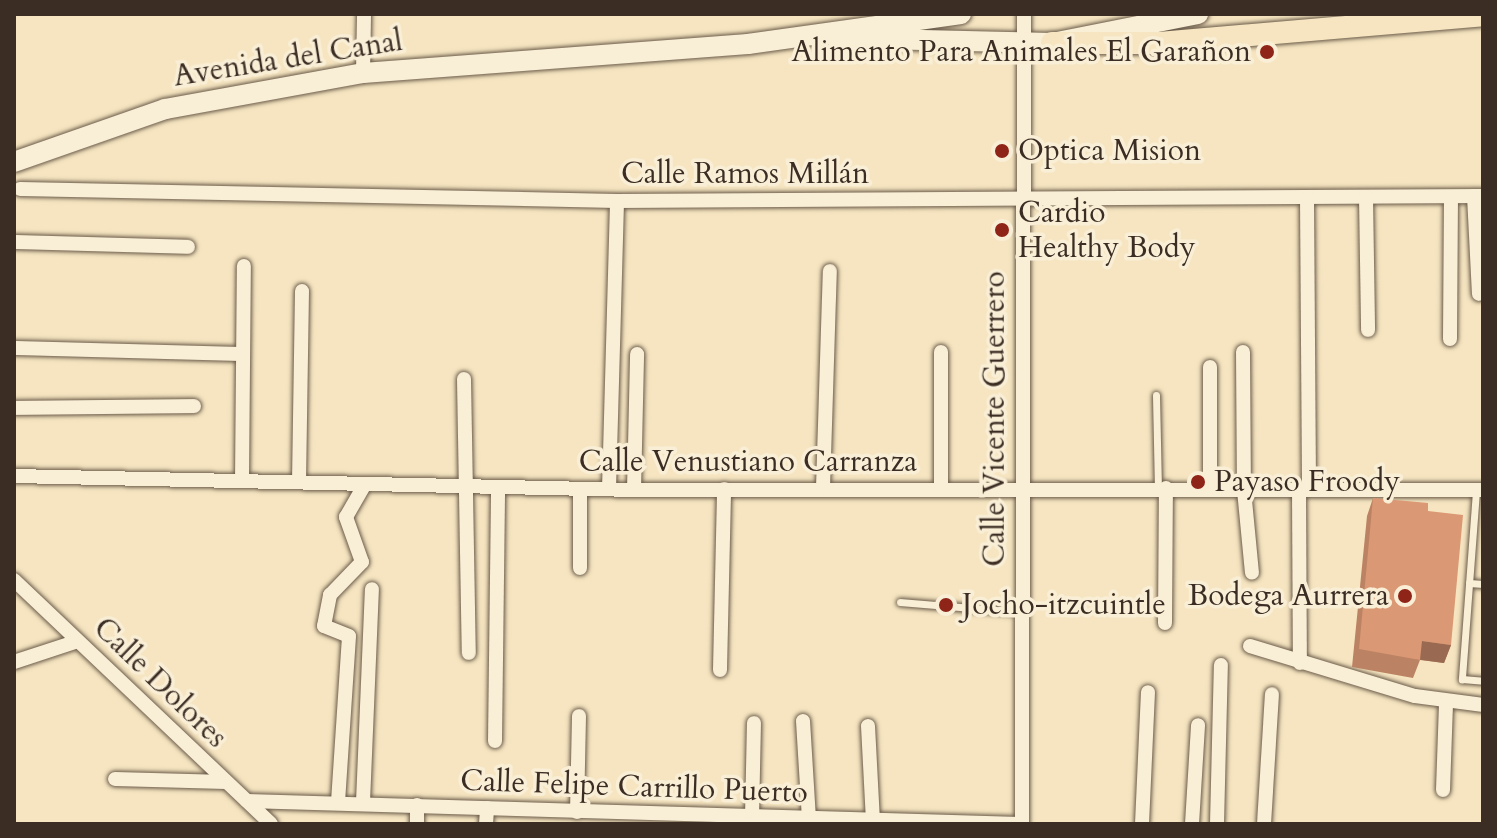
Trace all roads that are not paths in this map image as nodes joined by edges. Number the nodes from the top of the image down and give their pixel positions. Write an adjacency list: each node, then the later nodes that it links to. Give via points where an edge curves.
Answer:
1 (364, 14): 9 (street)
2 (961, 14): 6 (main road, Avenida del Canal)
3 (1024, 14): 7 (street, Calle Vicente Guerrero)
4 (1198, 14): 8 (main road)
5 (1483, 15): 8 (main road, via 1159,43)
6 (808, 37): 7 (main road); 9 (main road, Avenida del Canal)
7 (1023, 43): 8 (main road); 12 (street, Calle Vicente Guerrero)
8 (1052, 43)
9 (363, 73): 10 (main road, Avenida del Canal, via 165,109)
10 (14, 162)
11 (16, 187): 17 (street, Calle Ramos Millán)
12 (1021, 196): 16 (street, Calle Ramos Millán); 17 (street, Calle Ramos Millán); 40 (street, Calle Vicente Guerrero)
13 (1479, 196): 15 (street, Calle Ramos Millán); 23 (street)
14 (1366, 197): 15 (street, Calle Ramos Millán); 16 (street, Calle Ramos Millán); 24 (street)
15 (1451, 197): 25 (street)
16 (1307, 198): 50 (street)
17 (617, 201): 47 (street)
18 (14, 242): 19 (street)
19 (188, 247)
20 (244, 266): 29 (street)
21 (830, 271): 43 (street)
22 (302, 291): 38 (street)
23 (1479, 294)
24 (1368, 330)
25 (1450, 339)
26 (14, 348): 29 (street)
27 (941, 352): 44 (street)
28 (1243, 352): 52 (street)
29 (243, 354): 37 (street)
30 (637, 354): 51 (street)
31 (1210, 367): 49 (street)
32 (464, 379): 41 (street)
33 (1156, 395): 45 (lane)
34 (194, 406): 35 (street)
35 (14, 408)
36 (14, 476): 37 (street, Calle Venustiano Carranza)
37 (242, 481): 38 (street, Calle Venustiano Carranza)
38 (299, 482): 39 (street, Calle Venustiano Carranza)
39 (365, 484): 41 (street, Calle Venustiano Carranza); 85 (street, via 346,517 362,562 330,595 324,626 349,636)
40 (1021, 487): 44 (street, Calle Venustiano Carranza); 45 (street, Calle Venustiano Carranza); 61 (street, Calle Vicente Guerrero)
41 (468, 488): 42 (street, Calle Venustiano Carranza); 65 (street)
42 (498, 488): 46 (street, Calle Venustiano Carranza); 80 (street)
43 (823, 488): 44 (street, Calle Venustiano Carranza); 48 (street, Calle Venustiano Carranza)
44 (941, 488)
45 (1162, 488): 49 (street, Calle Venustiano Carranza); 62 (street)
46 (580, 489): 47 (street, Calle Venustiano Carranza); 54 (street)
47 (609, 489): 51 (street, Calle Venustiano Carranza)
48 (724, 489): 51 (street, Calle Venustiano Carranza); 69 (street)
49 (1210, 489): 52 (street, Calle Venustiano Carranza)
50 (1304, 489): 52 (street, Calle Venustiano Carranza); 53 (street, Calle Venustiano Carranza); 67 (street)
51 (634, 490)
52 (1244, 490): 55 (street)
53 (1480, 491): 57 (lane)
54 (580, 568)
55 (1252, 573)
56 (14, 580): 63 (street, Calle Dolores)
57 (1469, 583): 58 (lane); 70 (lane, via 1462,679)
58 (1483, 584)
59 (372, 589): 86 (street)
60 (900, 602): 61 (lane)
61 (1020, 612): 102 (street, Calle Vicente Guerrero)
62 (1165, 623)
63 (78, 641): 66 (street); 82 (street, Calle Dolores)
64 (1250, 646): 67 (street)
65 (469, 653)
66 (14, 662)
67 (1300, 663): 73 (street)
68 (1221, 665): 105 (street)
69 (720, 670)
70 (1483, 681)
71 (1148, 692): 103 (street)
72 (1272, 694): 106 (street)
73 (1446, 703): 74 (street); 83 (street)
74 (1483, 705)
75 (579, 716): 89 (street)
76 (803, 721): 93 (street)
77 (754, 723): 90 (street)
78 (1198, 725): 104 (street)
79 (868, 726): 96 (street)
80 (495, 741)
81 (115, 779): 82 (street)
82 (226, 782): 84 (street, Calle Dolores)
83 (1443, 790)
84 (247, 801): 85 (street, Calle Felipe Carrillo Puerto); 99 (street, Calle Dolores)
85 (338, 802): 86 (street, Calle Felipe Carrillo Puerto)
86 (363, 802): 87 (street, Calle Felipe Carrillo Puerto)
87 (417, 805): 88 (street, Calle Felipe Carrillo Puerto); 100 (street)
88 (487, 808): 89 (street, Calle Felipe Carrillo Puerto); 101 (street)
89 (577, 812): 91 (street, Calle Felipe Carrillo Puerto)
90 (752, 817): 94 (street, Calle Felipe Carrillo Puerto); 95 (street, Calle Felipe Carrillo Puerto)
91 (612, 819): 92 (street, Calle Felipe Carrillo Puerto)
92 (649, 819): 94 (street, Calle Felipe Carrillo Puerto)
93 (809, 820): 95 (street, Calle Felipe Carrillo Puerto); 97 (street, Calle Felipe Carrillo Puerto)
94 (731, 821)
95 (769, 821)
96 (873, 821): 97 (street, Calle Felipe Carrillo Puerto); 98 (street, Calle Felipe Carrillo Puerto)
97 (847, 823)
98 (970, 823): 102 (street, Calle Felipe Carrillo Puerto)
99 (271, 824)
100 (417, 824)
101 (486, 824)
102 (1021, 824)
103 (1142, 824)
104 (1192, 824)
105 (1217, 824)
106 (1264, 824)

